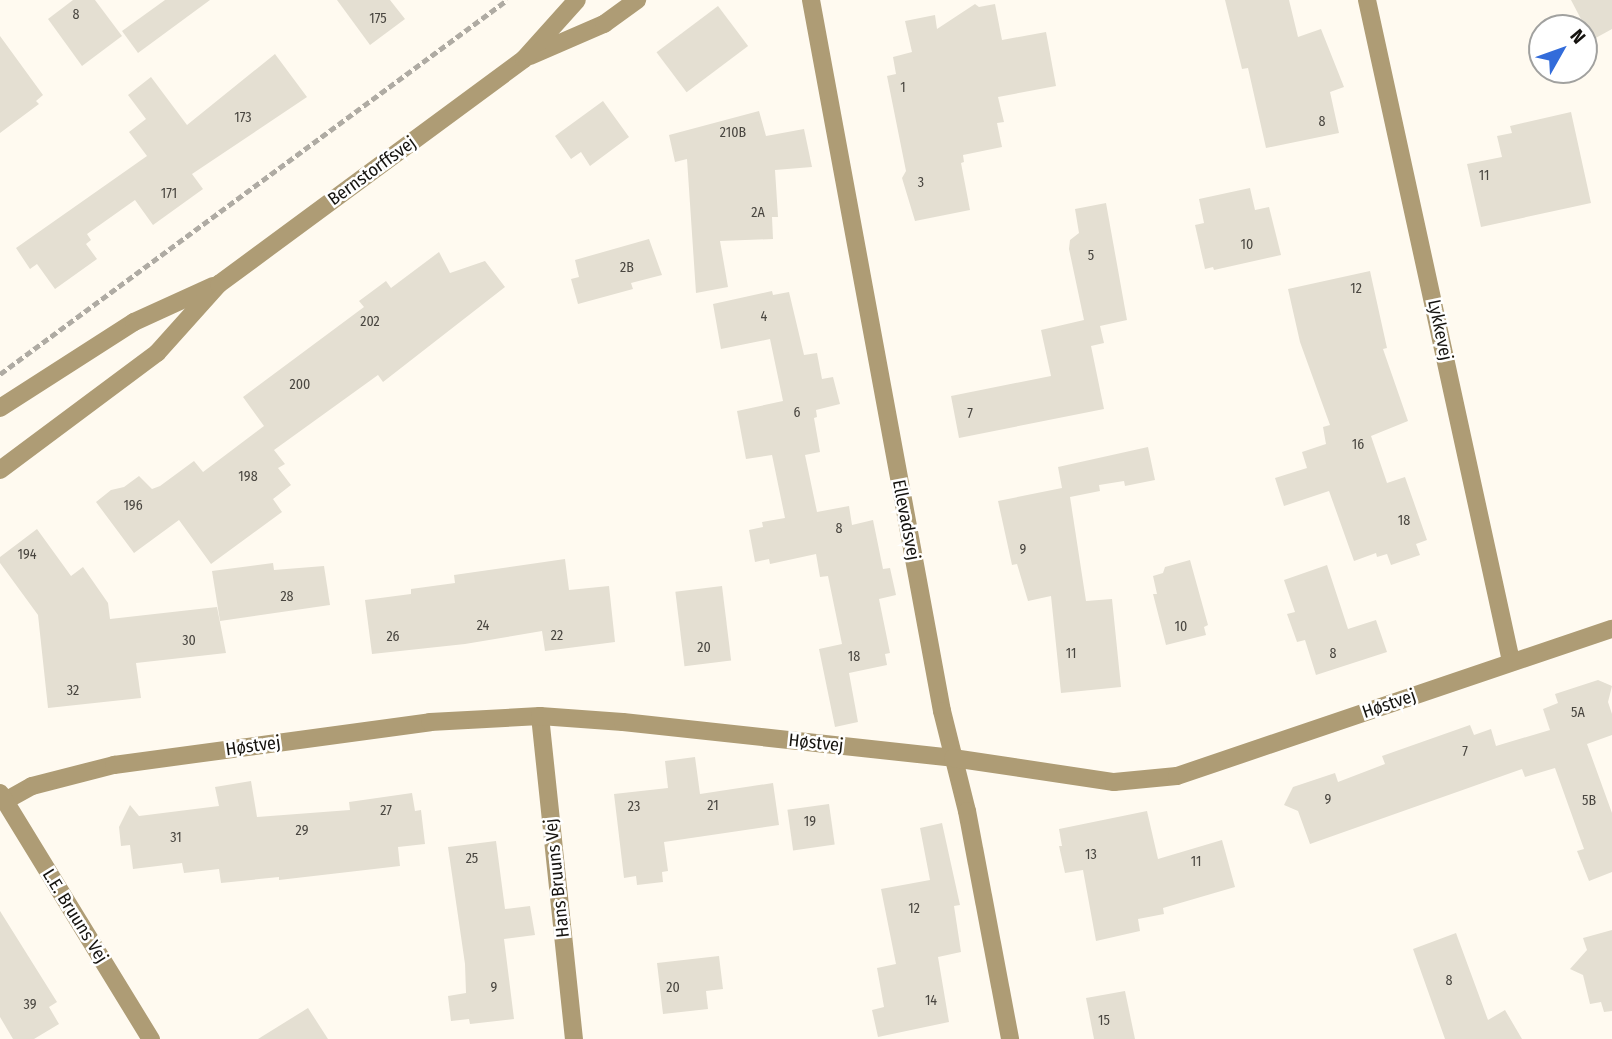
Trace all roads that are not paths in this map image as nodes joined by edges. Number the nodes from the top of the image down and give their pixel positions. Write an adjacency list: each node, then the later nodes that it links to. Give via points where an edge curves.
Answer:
1 (577, 0): 5 (street, Bernstorffsvej)
2 (637, 0): 5 (street, Bernstorffsvej, via 604,23)
3 (811, 0): 12 (street, Ellevadsvej)
4 (1367, 0): 10 (street, Lykkevej)
5 (524, 59): 6 (street, Bernstorffsvej)
6 (219, 284): 7 (street, Bernstorffsvej, via 134,322); 8 (street, Bernstorffsvej, via 157,353)
7 (0, 408)
8 (0, 470)
9 (1612, 629): 10 (street, Høstvej)
10 (1511, 661): 12 (street, Høstvej, via 1177,776 1114,782)
11 (540, 716): 12 (street, Høstvej); 13 (street, Høstvej, via 430,722 114,765); 15 (street, Hans Bruuns Vej)
12 (953, 758): 16 (street, Ellevadsvej)
13 (2, 797): 14 (street, L.E. Bruuns Vej)
14 (151, 1039)
15 (574, 1039)
16 (1010, 1039)

